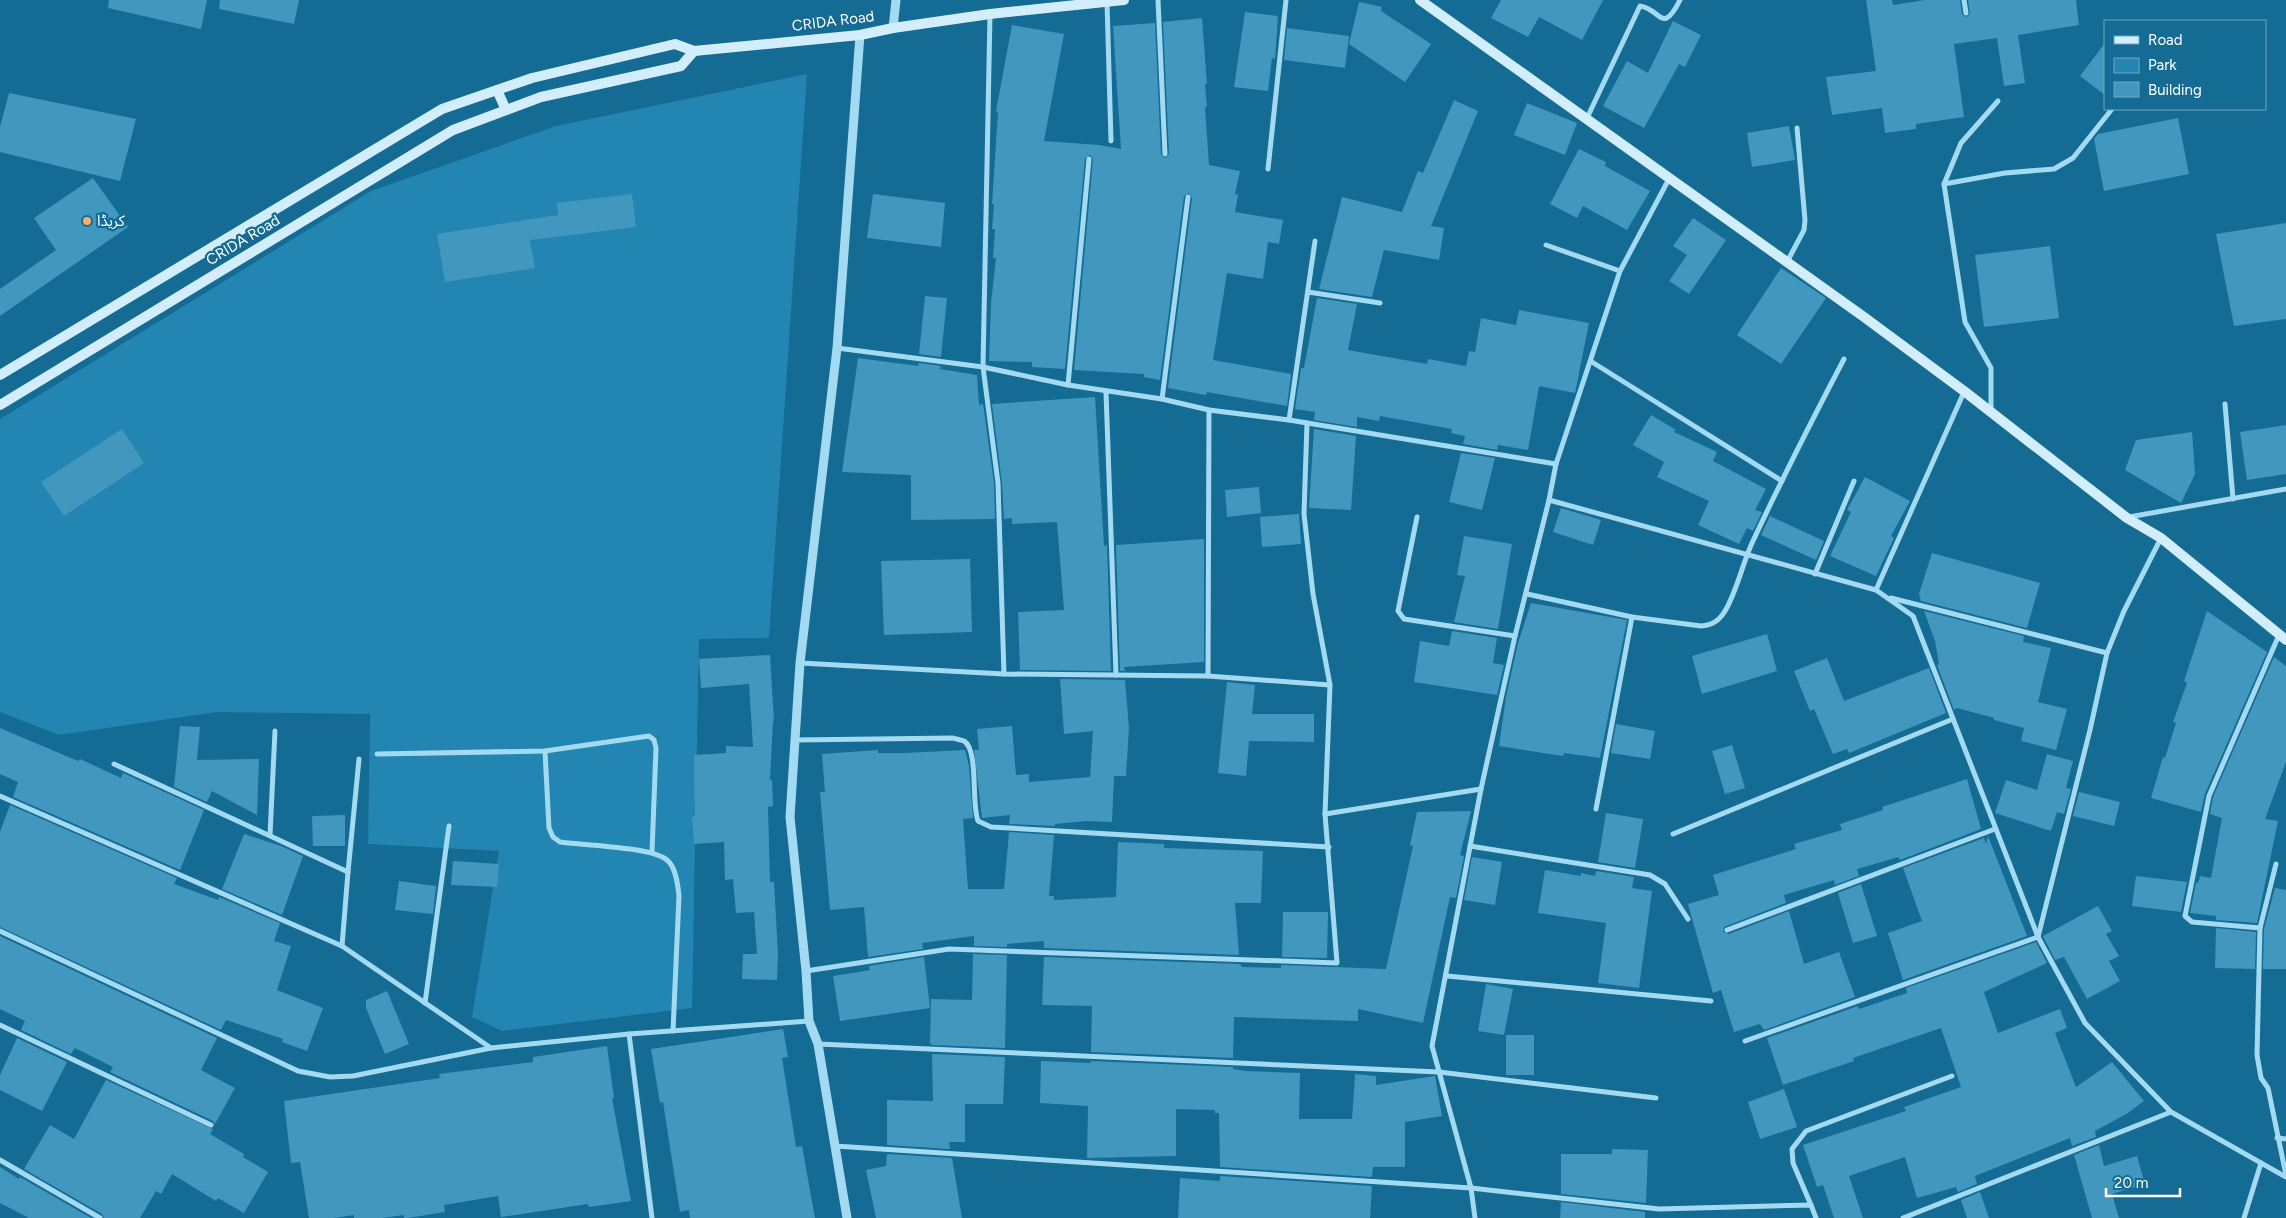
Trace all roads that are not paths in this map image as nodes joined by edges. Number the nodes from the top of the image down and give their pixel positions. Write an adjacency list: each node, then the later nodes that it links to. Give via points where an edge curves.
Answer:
1 (896, 0): 11 (street)
2 (1124, 0): 8 (main road, CRIDA Road)
3 (1158, 0): 21 (street)
4 (1286, 0): 23 (street)
5 (1420, 0): 18 (main road)
6 (1680, 0): 18 (street, via 1668,18 1640,6)
7 (1964, 0): 9 (street)
8 (1107, 1): 10 (main road, CRIDA Road); 20 (street)
9 (1966, 13)
10 (990, 14): 11 (main road, CRIDA Road); 36 (street)
11 (893, 28): 12 (main road, CRIDA Road)
12 (860, 36): 13 (main road, CRIDA Road); 33 (street)
13 (694, 52): 14 (main road, CRIDA Road, via 675,44 532,78); 16 (main road, CRIDA Road, via 681,66 541,97)
14 (497, 90): 16 (main road); 37 (main road, CRIDA Road, via 442,109)
15 (1998, 102): 25 (street, via 1961,143)
16 (506, 110): 43 (main road, CRIDA Road, via 453,130)
17 (2111, 110): 25 (street, via 2073,158 2054,169 2005,173)
18 (1587, 118): 24 (main road)
19 (1797, 128): 29 (street, via 1805,220 1804,230)
20 (1111, 141)
21 (1166, 154)
22 (1089, 159): 38 (street)
23 (1268, 169)
24 (1670, 177): 29 (main road); 30 (street)
25 (1944, 184): 45 (street, via 1965,322 1991,368)
26 (1188, 197): 41 (street)
27 (1315, 241): 31 (street)
28 (1546, 245): 30 (street)
29 (1787, 263): 39 (main road)
30 (1620, 271): 35 (street)
31 (1308, 292): 32 (street); 46 (street)
32 (1380, 303)
33 (837, 348): 36 (street); 66 (street)
34 (1844, 359): 49 (street)
35 (1592, 362): 48 (street); 49 (street)
36 (983, 368): 38 (street); 67 (street, via 998,483)
37 (0, 375)
38 (1068, 385): 40 (street)
39 (1964, 391): 45 (main road); 59 (street)
40 (1106, 392): 41 (street); 68 (street)
41 (1162, 399): 44 (street)
42 (2225, 404): 52 (street)
43 (0, 405)
44 (1209, 410): 46 (street); 69 (street)
45 (1991, 412): 55 (main road)
46 (1289, 420): 47 (street)
47 (1307, 423): 48 (street); 70 (street, via 1304,514 1313,594)
48 (1556, 464): 53 (street)
49 (1782, 481): 57 (street)
50 (1854, 481): 58 (street)
51 (2286, 489): 52 (street)
52 (2233, 499): 55 (street)
53 (1549, 500): 57 (street); 60 (street)
54 (1417, 517): 63 (street, via 1398,610 1400,616)
55 (2127, 518): 56 (main road)
56 (2161, 538): 64 (main road); 65 (street)
57 (1747, 554): 58 (street); 62 (street, via 1726,609 1711,625)
58 (1815, 574): 59 (street)
59 (1876, 590): 61 (street)
60 (1527, 594): 62 (street); 63 (street)
61 (1889, 597): 65 (street); 71 (street, via 1913,616)
62 (1632, 617): 80 (street)
63 (1515, 636): 78 (street)
64 (2283, 638): 92 (street, via 2209,796 2185,916 2192,922)
65 (2106, 653): 95 (street)
66 (800, 664): 67 (street); 73 (street)
67 (1004, 674): 68 (street)
68 (1116, 675): 69 (street)
69 (1208, 676): 70 (street)
70 (1330, 686): 81 (street)
71 (1953, 719): 83 (street); 84 (street)
72 (275, 731): 85 (street)
73 (795, 740): 87 (street, via 953,738 965,742 971,749 974,812 978,821 991,826); 97 (street, via 790,817)
74 (545, 751): 75 (street); 88 (street, via 549,828 553,837 560,842); 88 (street, via 649,736 654,740)
75 (377, 754)
76 (359, 759): 90 (street)
77 (114, 764): 85 (street)
78 (1481, 789): 81 (street); 86 (street)
79 (0, 796): 96 (street)
80 (1596, 809)
81 (1325, 814): 87 (street)
82 (449, 826): 100 (street)
83 (1995, 829): 93 (street); 95 (street)
84 (1673, 834)
85 (270, 835): 90 (street)
86 (1470, 846): 91 (street, via 1650,875 1665,884); 98 (street)
87 (1329, 847): 97 (street, via 1337,963 949,949)
88 (652, 852): 103 (street, via 668,860 680,896)
89 (2276, 864): 92 (street)
90 (348, 872): 96 (street)
91 (1688, 919)
92 (2260, 928): 113 (street, via 2257,1055 2261,1078 2268,1088)
93 (1727, 930)
94 (0, 932): 107 (street, via 298,1071 330,1077 353,1076)
95 (2038, 938): 105 (street); 111 (street, via 2085,1023)
96 (342, 946): 100 (street)
97 (806, 971): 101 (street)
98 (1447, 976): 99 (street); 108 (street, via 1432,1046)
99 (1711, 1000)
100 (425, 1003): 107 (street)
101 (809, 1021): 103 (street); 106 (street)
102 (0, 1025): 112 (street)
103 (673, 1031): 104 (street)
104 (629, 1034): 107 (street); 122 (street)
105 (1746, 1041)
106 (818, 1044): 108 (street); 115 (street)
107 (491, 1048)
108 (1439, 1072): 110 (street); 119 (street)
109 (1952, 1076): 120 (street, via 1806,1131 1792,1148 1793,1163)
110 (1656, 1098)
111 (2171, 1112): 117 (street); 126 (street)
112 (211, 1125)
113 (2277, 1138): 114 (street); 118 (street)
114 (2286, 1139)
115 (835, 1146): 119 (street); 123 (street)
116 (0, 1160): 121 (street)
117 (2261, 1163): 118 (street); 127 (street)
118 (2286, 1176)
119 (1471, 1188): 120 (street, via 1659,1209); 124 (street)
120 (1811, 1205): 125 (street)
121 (100, 1218)
122 (652, 1218)
123 (847, 1218)
124 (1475, 1218)
125 (1816, 1218)
126 (1903, 1218)
127 (2244, 1218)

